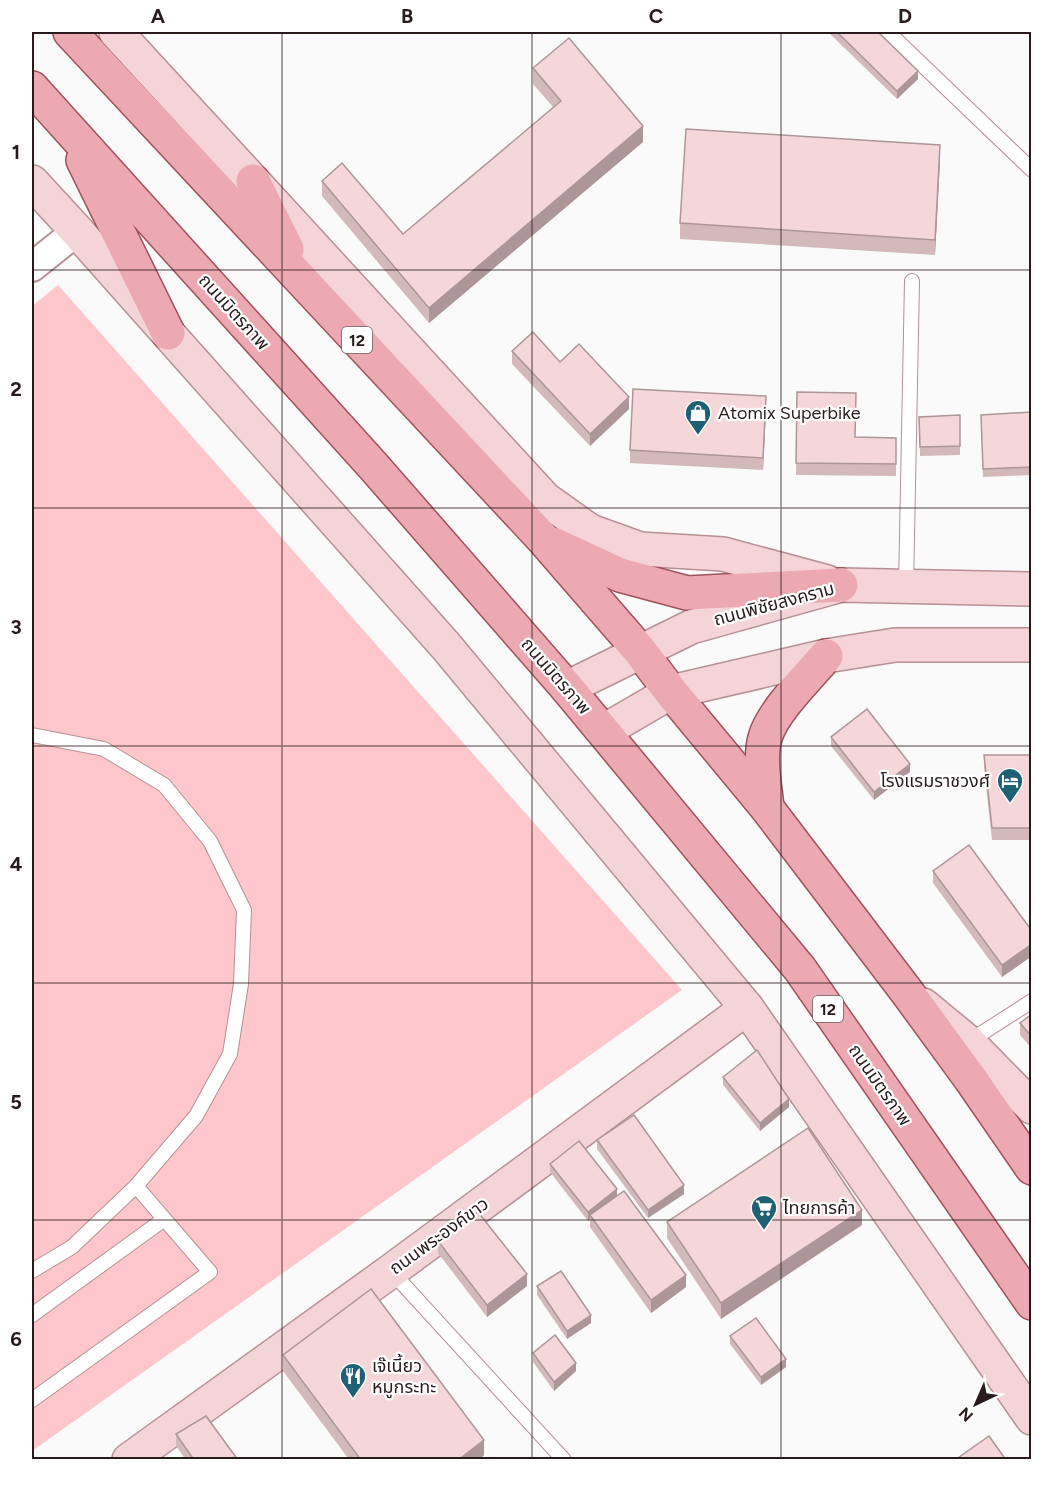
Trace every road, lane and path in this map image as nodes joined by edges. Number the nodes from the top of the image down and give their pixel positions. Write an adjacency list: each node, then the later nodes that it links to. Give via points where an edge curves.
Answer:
1 (70, 32): 12 (main road, 12)
2 (116, 32): 7 (main road)
3 (888, 32): 6 (lane)
4 (32, 88): 5 (main road, ถนนมิตรภาพ / 12)
5 (65, 124): 13 (main road); 21 (main road, ถนนมิตรภาพ / 12)
6 (1032, 170)
7 (253, 181): 12 (main road); 15 (main road, via 545,499 590,531 640,549 723,554)
8 (32, 182): 9 (main road)
9 (77, 231): 10 (street); 13 (main road)
10 (32, 267)
11 (912, 281): 16 (lane)
12 (306, 285): 14 (main road, 12)
13 (168, 333): 28 (main road, via 445,645)
14 (543, 539): 15 (main road, via 620,575 687,593); 19 (main road, 12)
15 (841, 585): 16 (main road, ถนนพิชัยสงคราม); 19 (main road, ถนนพิชัยสงคราม, via 691,627)
16 (906, 588): 17 (main road, ถนนพิชัยสงคราม)
17 (1032, 589)
18 (1032, 645): 20 (main road, via 895,645)
19 (640, 651): 21 (main road, ถนนพิชัยสงคราม); 22 (main road, 12)
20 (826, 656): 22 (main road); 25 (main road, via 775,716 764,738)
21 (567, 688): 23 (main road, ถนนมิตรภาพ / 12)
22 (671, 692): 23 (main road); 25 (main road, 12)
23 (604, 731): 36 (main road, ถนนมิตรภาพ / 12, via 800,969)
24 (32, 735): 32 (lane, via 104,749 164,785 210,841 244,910 241,984 230,1054 196,1116)
25 (767, 808): 26 (main road, 12)
26 (907, 992): 29 (main road); 31 (main road, 12)
27 (1032, 1001): 29 (lane)
28 (747, 1008): 35 (main road, ถนนพระองค์ขาว); 39 (main road)
29 (968, 1042): 30 (main road)
30 (1032, 1107)
31 (1032, 1168)
32 (136, 1186): 33 (lane); 34 (lane, via 72,1247)
33 (164, 1220): 37 (lane); 38 (lane, via 210,1272)
34 (32, 1271)
35 (391, 1271): 40 (main road, ถนนพระองค์ขาว); 41 (lane)
36 (1032, 1303)
37 (32, 1315)
38 (32, 1400)
39 (1032, 1418)
40 (129, 1460)
41 (564, 1460)

